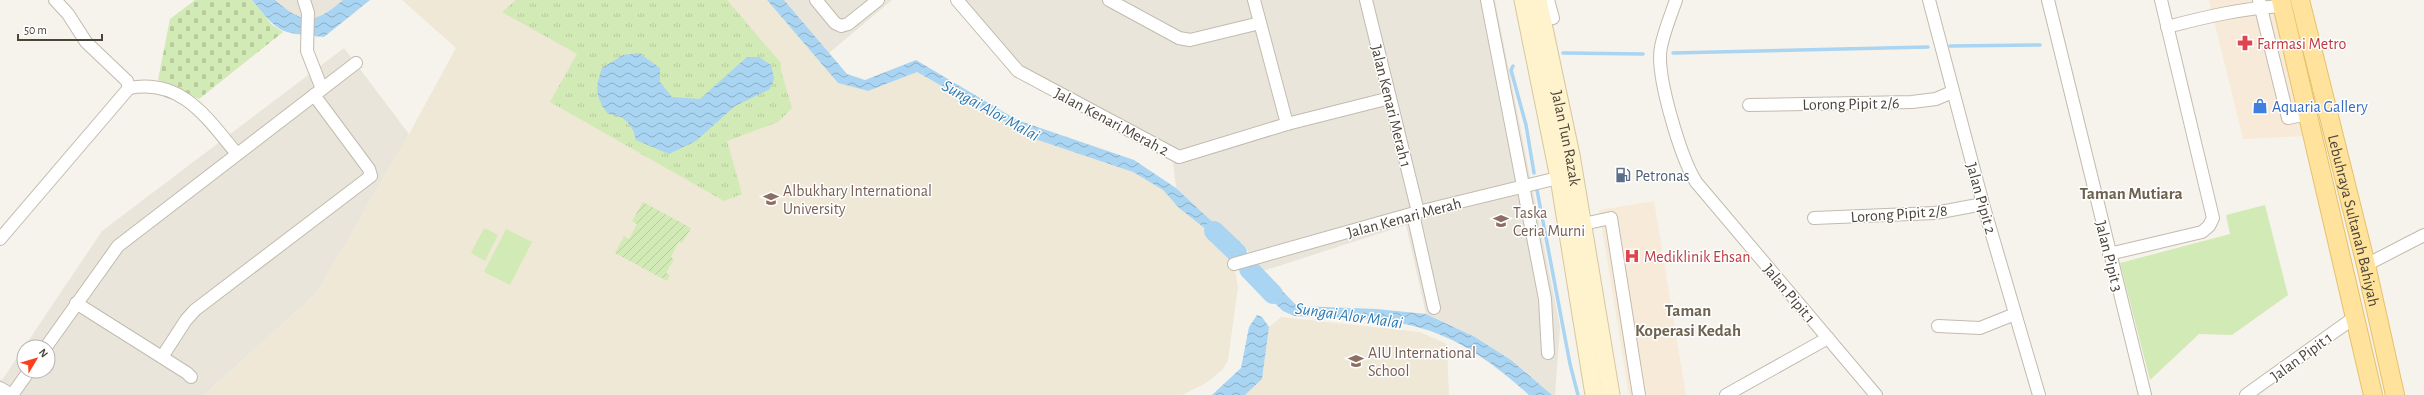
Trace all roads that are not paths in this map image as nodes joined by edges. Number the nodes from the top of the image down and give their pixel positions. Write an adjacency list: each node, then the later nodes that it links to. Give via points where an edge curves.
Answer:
1 (55, 0): 23 (street, via 68,14 86,42 127,81)
2 (304, 0): 24 (street, via 308,13 307,50)
3 (816, 0): 4 (street, via 835,23 842,26)
4 (878, 0)
5 (958, 0): 29 (street, Jalan Kenari Merah 2, via 1018,71 1179,157)
6 (1109, 0): 20 (street, via 1179,38 1190,40)
7 (1254, 0): 20 (street)
8 (1366, 0): 26 (street, Jalan Kenari Merah 1)
9 (1486, 0): 32 (street)
10 (1523, 0): 31 (main road, Jalan Tun Razak)
11 (1676, 0): 48 (street, Jalan Pipit 1, via 1660,47 1663,82 1688,169)
12 (1929, 0): 25 (street, Jalan Pipit 2)
13 (2048, 0): 40 (street, Jalan Pipit 3)
14 (2161, 0): 21 (street)
15 (2300, 0): 42 (main road, Lebuhraya Sultanah Bahiyah)
16 (1543, 2): 19 (street); 31 (main road, Jalan Tun Razak)
17 (2282, 3): 18 (street); 28 (main road, Lebuhraya Sultanah Bahiyah)
18 (2260, 4): 21 (street); 28 (street, via 2288,118)
19 (1553, 18)
20 (1260, 23): 29 (street)
21 (2167, 27): 40 (street, via 2213,218 2202,232)
22 (356, 63): 24 (street)
23 (129, 88): 30 (street, via 152,86 188,100 198,107); 39 (street)
24 (318, 92): 30 (street); 51 (street, via 369,169 371,176 195,310)
25 (1952, 92): 27 (street, Lorong Pipit 2/6, via 1936,99 1912,102); 33 (street, Jalan Pipit 2)
26 (1390, 98): 29 (street, Jalan Kenari Merah 2); 34 (street, Jalan Kenari Merah 1)
27 (1749, 106)
28 (2308, 114): 38 (main road, Lebuhraya Sultanah Bahiyah)
29 (1287, 124)
30 (237, 154): 43 (street, via 118,246)
31 (1567, 176): 32 (street, Jalan Kenari Merah); 36 (main road, Jalan Tun Razak); 56 (main road, Jalan Tun Razak)
32 (1524, 186): 34 (street, Jalan Kenari Merah); 50 (street, via 1545,299)
33 (1984, 204): 35 (street, Lorong Pipit 2/8, via 1935,214); 46 (street, Jalan Pipit 2)
34 (1416, 213): 41 (street, Jalan Kenari Merah); 44 (street, Jalan Kenari Merah 1)
35 (1814, 218)
36 (1583, 224): 57 (main road, Jalan Tun Razak); 58 (street, via 1611,218)
37 (2424, 235): 42 (street)
38 (2336, 236): 42 (main road); 45 (main road, Lebuhraya Sultanah Bahiyah)
39 (0, 239)
40 (2109, 254): 62 (street, Jalan Pipit 3)
41 (1234, 264)
42 (2366, 265): 45 (main road, via 2357,282); 65 (main road, Lebuhraya Sultanah Bahiyah)
43 (76, 303): 49 (street); 51 (street)
44 (1434, 308)
45 (2353, 310): 63 (street, Jalan Pipit 1); 64 (main road, Lebuhraya Sultanah Bahiyah)
46 (2015, 314): 47 (street, via 1980,328); 61 (street, Jalan Pipit 2)
47 (1938, 326)
48 (1828, 338): 59 (street); 60 (street, Jalan Pipit 1)
49 (51, 339)
50 (1548, 353)
51 (162, 357): 52 (street)
52 (191, 377)
53 (23, 379): 55 (street)
54 (0, 388): 55 (street)
55 (12, 395)
56 (1594, 395)
57 (1611, 395)
58 (1638, 395)
59 (1726, 395)
60 (1876, 395)
61 (2039, 395)
62 (2145, 395)
63 (2246, 395)
64 (2373, 395)
65 (2395, 395)

